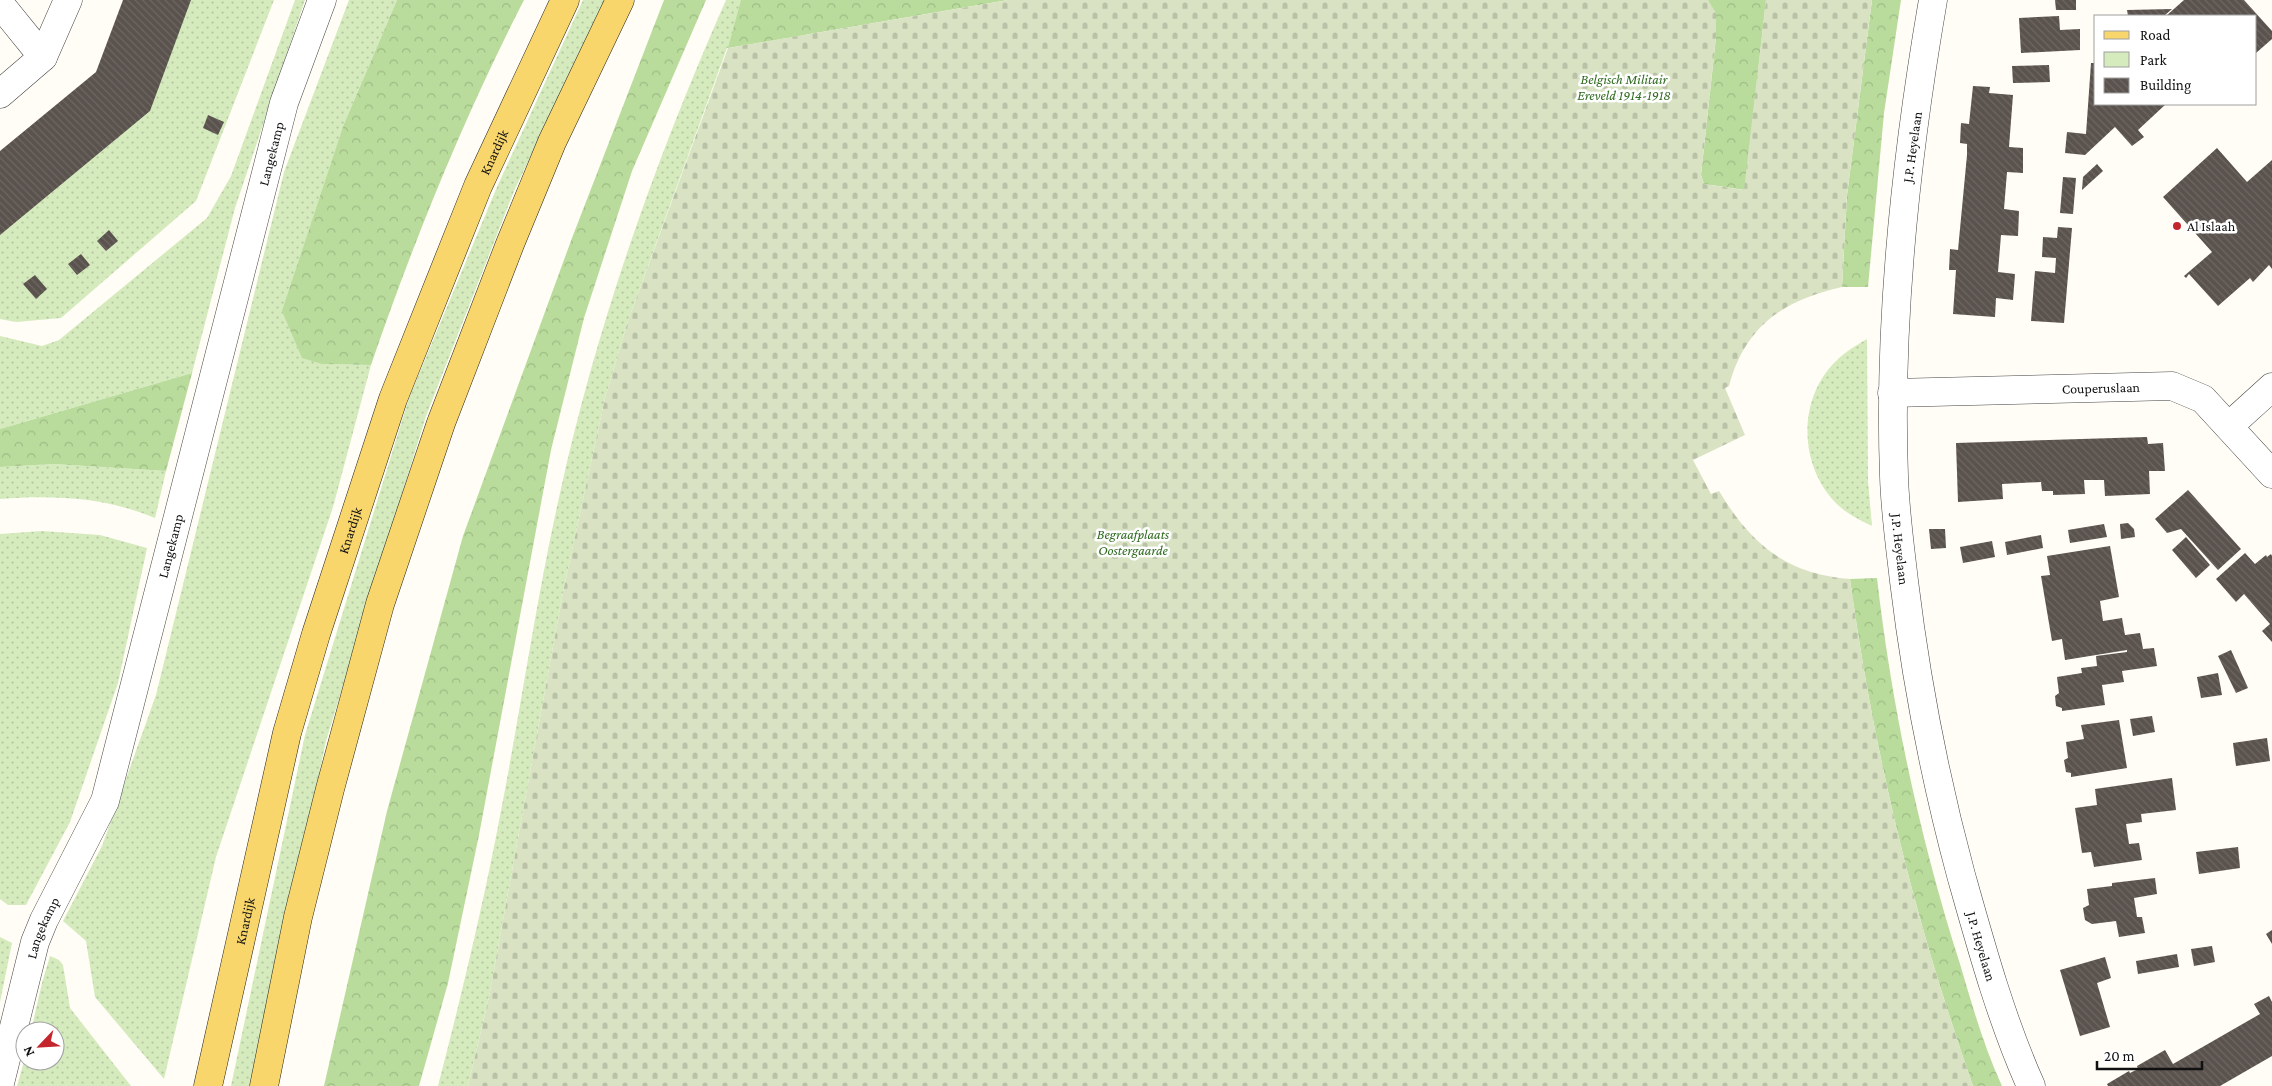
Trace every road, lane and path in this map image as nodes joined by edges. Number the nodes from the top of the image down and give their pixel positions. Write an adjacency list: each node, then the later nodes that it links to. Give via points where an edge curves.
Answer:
1 (68, 0): 7 (street)
2 (322, 0): 13 (street, Langekamp, via 284,103 105,801 35,942)
3 (565, 0): 14 (main road, Knardijk, via 478,186 393,399 287,733)
4 (620, 0): 15 (main road, via 552,142 510,244 441,423 386,586 298,917)
5 (1933, 0): 10 (street, J.P. Heyelaan, via 1902,217)
6 (0, 4): 7 (street)
7 (43, 57): 8 (street)
8 (0, 94)
9 (2272, 387): 11 (street)
10 (1892, 393): 11 (street, Couperuslaan, via 2172,386 2203,399); 16 (street, J.P. Heyelaan, via 1899,536 1918,680 1932,753 1972,915)
11 (2229, 426): 12 (street, Couperuslaan)
12 (2272, 474)
13 (0, 1083)
14 (208, 1086)
15 (264, 1086)
16 (2031, 1086)

